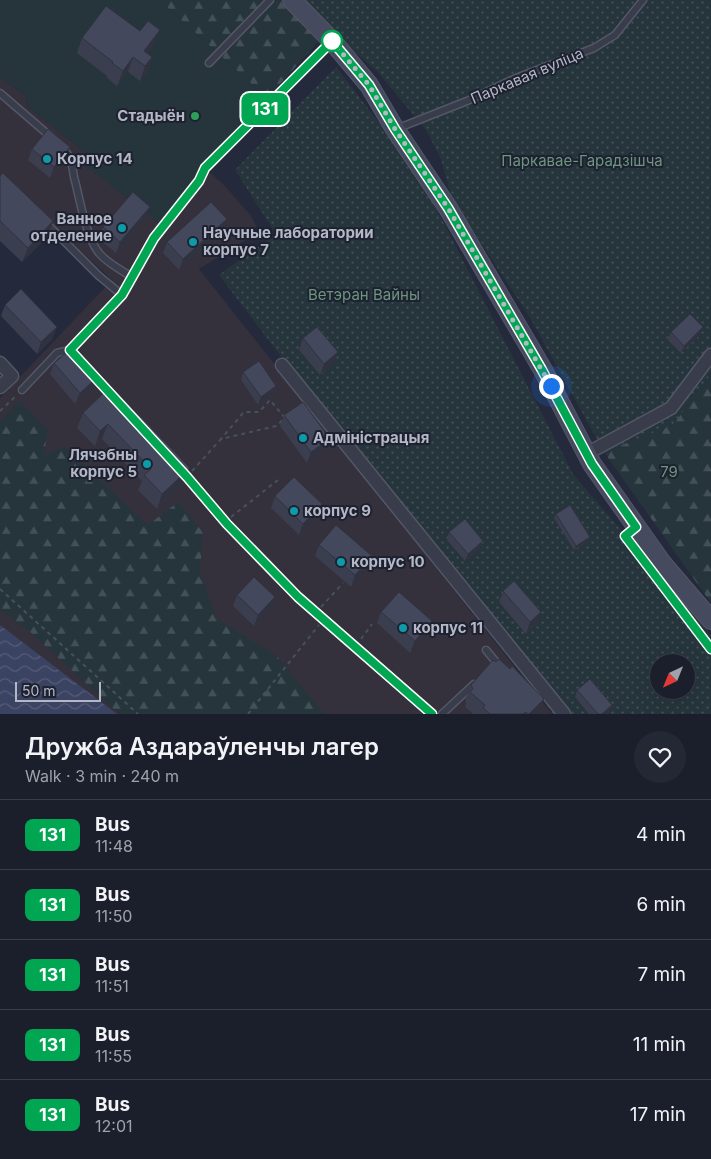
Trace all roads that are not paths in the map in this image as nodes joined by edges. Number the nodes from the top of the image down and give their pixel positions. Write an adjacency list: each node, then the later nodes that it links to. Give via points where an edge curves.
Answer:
1 (270, 0): 5 (lane)
2 (292, 0): 4 (street)
3 (643, 0): 7 (lane, Паркавая вуліца, via 615,35 594,48)
4 (332, 41): 7 (street, via 369,85); 9 (lane, via 205,168 199,181 154,238)
5 (208, 63)
6 (0, 93): 9 (lane, via 70,157 82,210 98,252)
7 (395, 129): 20 (street, via 448,208 542,370)
8 (39, 216): 10 (lane)
9 (134, 278): 10 (lane)
10 (122, 295): 11 (lane)
11 (70, 350): 13 (lane); 18 (lane, via 57,353)
12 (711, 355): 20 (street, via 671,408)
13 (77, 357)
14 (0, 363): 17 (street, via 12,376)
15 (282, 365): 32 (street)
16 (90, 371): 19 (lane)
17 (0, 387)
18 (22, 390)
19 (116, 399)
20 (586, 454): 22 (street)
21 (180, 470): 30 (lane, via 298,597)
22 (636, 527): 23 (street); 24 (lane, via 625,536)
23 (711, 620)
24 (711, 649)
25 (486, 650): 26 (lane)
26 (497, 663): 27 (lane); 28 (lane)
27 (490, 669)
28 (508, 674)
29 (476, 682): 31 (lane)
30 (432, 714)
31 (442, 714)
32 (564, 714)

